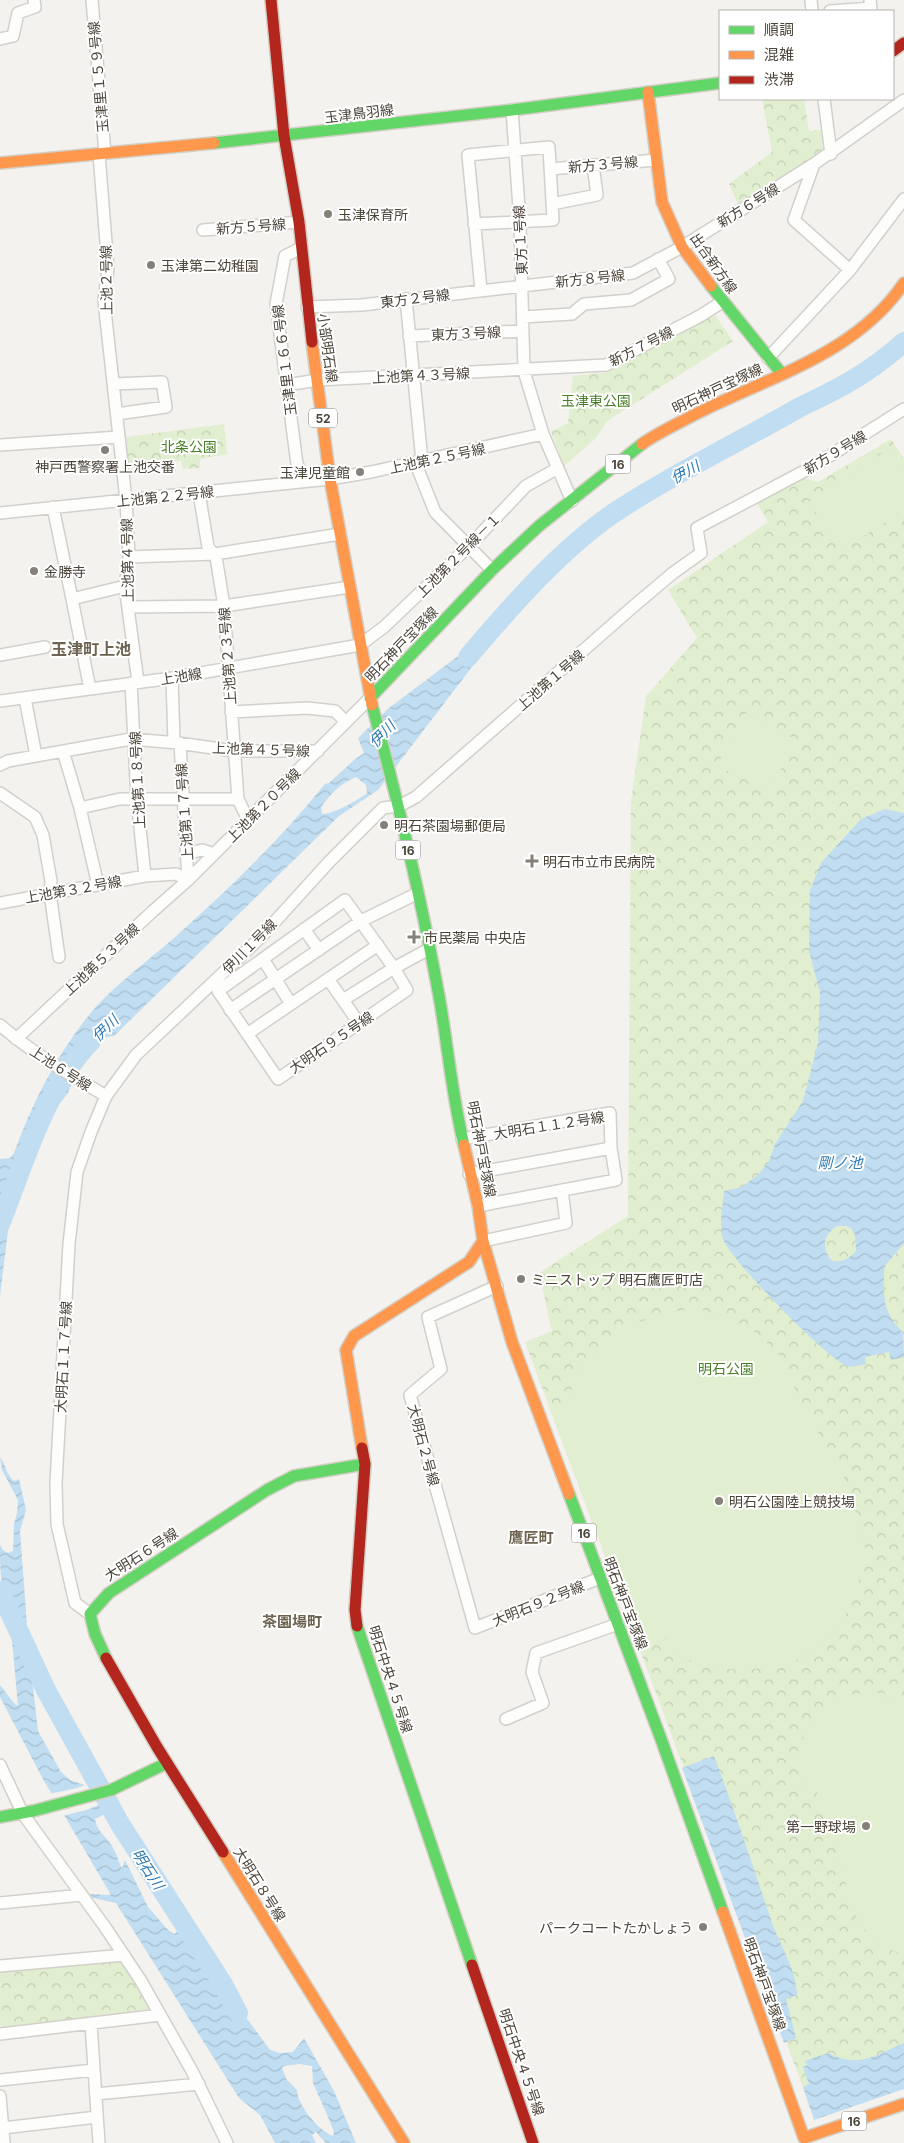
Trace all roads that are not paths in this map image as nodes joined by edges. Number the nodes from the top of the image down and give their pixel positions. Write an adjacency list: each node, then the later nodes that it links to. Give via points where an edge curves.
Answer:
1 (34, 0): 6 (street, via 35,7 18,13 13,36)
2 (92, 0): 14 (street, 玉津里１５９号線)
3 (271, 0): 12 (street, 小部明石線 / 52)
4 (870, 0): 5 (street, via 871,8)
5 (844, 10)
6 (0, 39)
7 (719, 83): 8 (street, 玉津鳥羽線)
8 (648, 92): 11 (street, 玉津鳥羽線); 16 (street, 出合新方線)
9 (824, 100): 15 (street)
10 (904, 100): 15 (street, 新方６号線)
11 (512, 110): 12 (street, 玉津鳥羽線); 13 (street, 東方１号線)
12 (284, 136): 14 (street, 玉津鳥羽線); 23 (street, 小部明石線 / 52)
13 (514, 149): 20 (street, via 549,147); 24 (street, 東方１号線); 25 (street, via 468,155)
14 (102, 153): 17 (street, 玉津鳥羽線); 45 (street, 上池２号線, via 108,268 104,301)
15 (831, 154): 18 (street, 新方６号線)
16 (656, 160): 19 (street, 新方３号線); 27 (street, 出合新方線, via 662,202)
17 (0, 163)
18 (814, 164): 27 (street, 新方６号線); 30 (street, via 794,220)
19 (593, 165): 20 (street, 新方３号線); 22 (street, via 597,195)
20 (550, 169): 22 (street)
21 (904, 199): 30 (street, 明石神戸宝塚線)
22 (552, 204): 24 (street, via 553,220)
23 (299, 222): 26 (street, 新方５号線); 28 (street, 小部明石線 / 52)
24 (520, 222): 25 (street); 32 (street, 東方１号線)
25 (474, 224): 33 (street)
26 (203, 230)
27 (682, 247): 29 (street, 新方８号線); 35 (street, 出合新方線)
28 (301, 248): 36 (street, 小部明石線 / 52); 46 (street, 玉津里１６６号線, via 284,256 276,304)
29 (658, 259): 32 (street, 新方８号線, via 632,273); 37 (street, via 669,279 631,300 584,304 572,314)
30 (850, 270): 40 (street, 明石神戸宝塚線)
31 (904, 283): 43 (street, 明石神戸宝塚線 / 16, via 891,302 844,343)
32 (522, 286): 33 (street, 東方２号線); 37 (street, 東方１号線)
33 (481, 290): 34 (street, 東方２号線)
34 (406, 300): 36 (street, 東方２号線); 39 (street)
35 (722, 302): 40 (street, 出合新方線); 41 (street, 新方７号線, via 606,365)
36 (307, 307): 44 (street, 小部明石線 / 52)
37 (523, 317): 38 (street, 東方１号線)
38 (523, 331): 39 (street, 東方３号線); 41 (street, 東方１号線)
39 (409, 336): 42 (street)
40 (768, 358): 43 (street, 出合新方線)
41 (524, 371): 42 (street, 上池第４３号線); 49 (street, 東方１号線)
42 (415, 374): 44 (street, 上池第４３号線); 52 (street)
43 (782, 374): 58 (street, 明石神戸宝塚線 / 16, via 716,403 652,437)
44 (318, 380): 46 (street, 上池第４３号線); 54 (street, 小部明石線 / 52)
45 (114, 384): 48 (street, 上池２号線); 48 (street, via 162,382 166,407)
46 (286, 384): 55 (street, 玉津里１６６号線, via 297,464)
47 (904, 409): 63 (street, 新方９号線, via 812,467 697,528)
48 (117, 414): 50 (street, 上池２号線)
49 (544, 434): 52 (street, 上池第２５号線); 53 (street, 東方１号線)
50 (119, 437): 51 (street); 57 (street, 上池第４号線)
51 (0, 445)
52 (419, 461): 54 (street, 上池第２５号線); 62 (street, via 436,512)
53 (558, 468): 58 (street, 東方１号線); 62 (street, 上池第２号線－１, via 526,486)
54 (330, 479): 55 (street, 上池第２２号線); 61 (street, 小部明石線 / 52)
55 (305, 480): 56 (street, 上池第２２号線)
56 (198, 493): 57 (street, 上池第２２号線); 64 (street, 上池第２３号線, via 208,547)
57 (126, 500): 59 (street, 上池第２２号線); 65 (street, 上池第４号線)
58 (572, 500): 66 (street, 明石神戸宝塚線 / 16)
59 (53, 507): 60 (street, 上池第２２号線); 69 (street)
60 (0, 513)
61 (340, 534): 64 (street); 68 (street, 小部明石線 / 52)
62 (470, 545): 66 (street); 73 (street, 上池第２号線－１)
63 (701, 553): 95 (street, 上池第１号線, via 635,605 416,797)
64 (215, 554): 65 (street); 70 (street, 上池第２３号線)
65 (129, 557): 67 (street, 上池第４号線)
66 (492, 570): 80 (street, 明石神戸宝塚線 / 16)
67 (125, 586): 69 (street); 71 (street, 上池第４号線)
68 (350, 587): 70 (street); 73 (street, 小部明石線 / 52)
69 (72, 598): 78 (street)
70 (224, 606): 71 (street); 75 (street, 上池第２３号線)
71 (128, 607): 77 (street, 上池第４号線)
72 (45, 646): 74 (street)
73 (360, 646): 75 (street, 上池線); 80 (street, 小部明石線 / 52)
74 (0, 655)
75 (227, 669): 76 (street, 上池線); 82 (street, 上池第２３号線)
76 (172, 678): 77 (street, 上池線); 85 (street, 上池第１７号線)
77 (134, 683): 78 (street, 上池線); 84 (street, 上池第１８号線)
78 (90, 688): 79 (street, 上池線)
79 (25, 698): 81 (street, 上池線); 89 (street)
80 (370, 701): 83 (street, 上池第２０号線); 95 (street, 明石神戸宝塚線 / 16)
81 (0, 702)
82 (231, 712): 83 (street, via 307,708 334,711); 87 (street, 上池第２３号線)
83 (346, 722): 88 (street, 上池第２０号線)
84 (135, 740): 85 (street, 上池第４５号線); 86 (street, 上池第４５号線); 94 (street, 上池第１８号線)
85 (177, 743): 87 (street, 上池第４５号線); 92 (street, 上池第１７号線)
86 (63, 751): 89 (street, 上池第４５号線); 96 (street)
87 (234, 751): 88 (street, 上池第４５号線); 93 (street, 上池第２３号線)
88 (318, 751): 97 (street, 上池第２０号線)
89 (36, 756): 90 (street, 上池第４５号線)
90 (0, 765)
91 (0, 793): 104 (street, via 35,817 43,835 52,881)
92 (183, 798): 93 (street); 94 (street); 98 (street, 上池第１７号線)
93 (238, 798): 97 (street, 上池第２３号線)
94 (136, 799): 96 (street, via 120,799); 100 (street, 上池第１８号線)
95 (399, 806): 103 (street, 明石神戸宝塚線 / 16); 123 (street, 伊川１号線, via 383,808 260,938 136,1055)
96 (80, 808): 102 (street)
97 (248, 820): 99 (street, 上池第２０号線)
98 (186, 854): 99 (street, via 202,850); 101 (street, 上池第１７号線)
99 (214, 854): 101 (street, 上池第２０号線)
100 (145, 876): 101 (street, via 176,874); 102 (street, 上池第３２号線)
101 (188, 880): 122 (street, 上池第５３号線)
102 (98, 885): 104 (street, 上池第３２号線)
103 (418, 893): 106 (street); 109 (street, 明石神戸宝塚線 / 16)
104 (50, 894): 105 (street, 上池第３２号線); 111 (street)
105 (0, 903)
106 (361, 921): 107 (street, 大明石９５号線, via 345,900); 108 (street, 大明石９５号線); 110 (street)
107 (304, 929): 110 (street); 112 (street, 大明石９５号線)
108 (378, 945): 113 (street, 大明石９５号線); 115 (street)
109 (429, 949): 113 (street); 124 (street, 明石神戸宝塚線 / 16)
110 (319, 950): 114 (street)
111 (59, 957)
112 (263, 959): 114 (street); 118 (street, 大明石９５号線, via 218,992)
113 (394, 968): 116 (street); 119 (street, 大明石９５号線, via 407,990)
114 (275, 979): 117 (street); 118 (street)
115 (328, 979): 116 (street); 117 (street)
116 (343, 1000): 119 (street)
117 (291, 1004): 121 (street)
118 (230, 1010): 121 (street, 大明石９５号線)
119 (359, 1023): 121 (street, 大明石９５号線, via 278,1079)
120 (0, 1025): 122 (street, 上池６号線)
121 (247, 1034)
122 (16, 1039): 123 (street, 上池６号線)
123 (106, 1096): 133 (street, 大明石１１７号線, via 77,1172 56,1483 57,1524 74,1603)
124 (462, 1139): 125 (street, 大明石１１２号線, via 610,1112); 126 (street, 明石神戸宝塚線 / 16)
125 (611, 1148): 126 (street); 127 (street, 大明石１１２号線, via 616,1180)
126 (469, 1174): 128 (street, 明石神戸宝塚線 / 16)
127 (562, 1190): 128 (street, 大明石１１２号線); 129 (street, via 566,1223)
128 (478, 1206): 129 (street, 明石神戸宝塚線 / 16)
129 (483, 1242): 130 (street, 明石神戸宝塚線 / 16); 131 (street, 明石中央４５号線, via 469,1262 354,1336 346,1350)
130 (497, 1286): 132 (street, 明石神戸宝塚線 / 16, via 512,1342); 135 (street, 大明石２号線, via 428,1317 441,1370 410,1395)
131 (365, 1464): 133 (street, 大明石６号線, via 294,1476 267,1490 109,1593); 161 (street, 明石中央４５号線, via 355,1610 357,1626)
132 (600, 1578): 134 (street, 明石神戸宝塚線 / 16); 135 (street, 大明石９２号線)
133 (90, 1614): 138 (street, via 109,1664)
134 (618, 1624): 136 (street, via 536,1653 532,1672 543,1703); 156 (street, 明石神戸宝塚線 / 16)
135 (475, 1628)
136 (506, 1719)
137 (0, 1765): 139 (street)
138 (162, 1765): 139 (street, via 111,1790); 160 (street, 大明石８号線)
139 (28, 1812): 140 (street); 141 (street)
140 (0, 1817)
141 (82, 1895): 142 (street); 143 (street)
142 (0, 1904)
143 (124, 1955): 144 (street); 145 (street)
144 (0, 1966)
145 (160, 2014): 146 (street); 150 (street)
146 (91, 2024): 147 (street); 148 (street)
147 (0, 2034)
148 (94, 2070): 149 (street); 151 (street)
149 (0, 2080)
150 (199, 2084): 151 (street); 159 (street)
151 (96, 2094): 154 (street)
152 (0, 2096): 155 (street)
153 (904, 2104): 156 (street, 明石神戸宝塚線 / 16)
154 (97, 2117): 155 (street); 158 (street)
155 (3, 2128): 157 (street)
156 (800, 2141)
157 (4, 2143)
158 (99, 2143)
159 (227, 2143)
160 (404, 2143)
161 (533, 2143)

